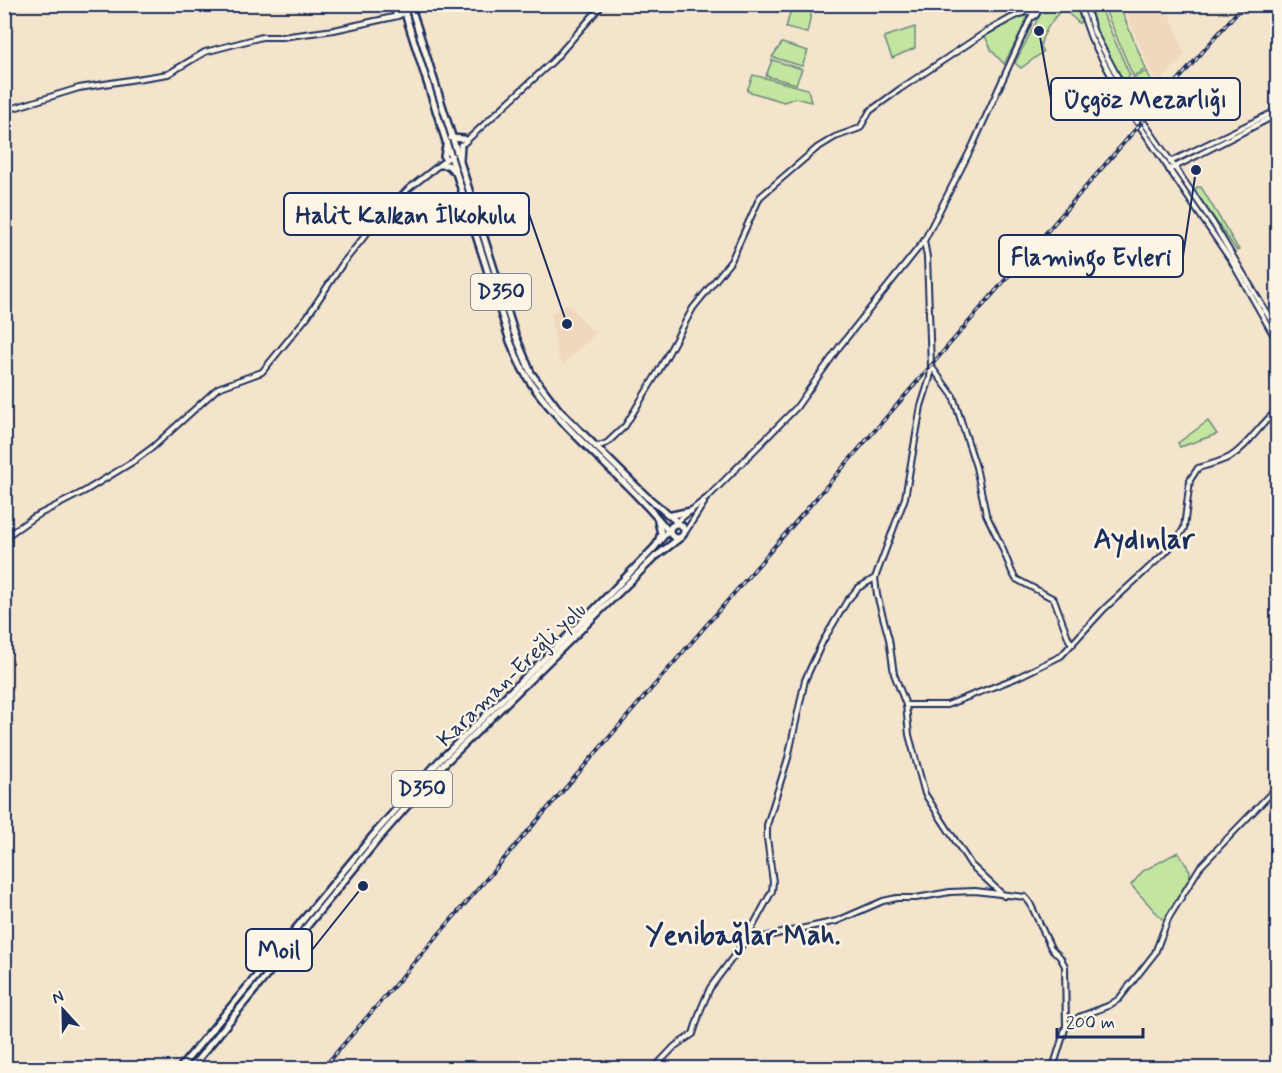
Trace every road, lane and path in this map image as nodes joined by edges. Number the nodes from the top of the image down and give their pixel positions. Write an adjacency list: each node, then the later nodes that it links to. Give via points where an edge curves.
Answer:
1 (603, 4): 13 (street, via 553,61)
2 (1037, 4): 7 (street)
3 (1042, 4): 9 (street)
4 (1079, 4): 20 (street, via 1091,38 1115,84)
5 (1084, 4): 17 (street, via 1094,32 1134,108)
6 (410, 7): 8 (highway); 8 (street); 10 (highway, D350); 14 (highway, D350)
7 (1033, 12): 9 (street); 28 (street, via 1024,12 986,32 909,82 870,111 863,126 816,148 759,197 731,261 693,308 625,426 607,443)
8 (396, 15): 10 (highway); 11 (street, via 312,34 262,36 195,56 168,74 79,88)
9 (1032, 18): 23 (street)
10 (408, 23): 14 (highway, D350)
11 (4, 111)
12 (1278, 112): 17 (street)
13 (466, 138): 14 (highway); 15 (street); 16 (street)
14 (449, 139): 16 (highway, D350); 16 (highway)
15 (462, 146): 16 (street); 19 (highway)
16 (451, 153): 18 (street); 19 (highway, D350); 22 (highway, D350)
17 (1173, 164): 20 (street); 21 (street); 24 (street)
18 (440, 165): 22 (highway, via 451,167); 35 (street, via 407,190 372,227 262,372 218,388 134,461)
19 (460, 165): 28 (highway, D350, via 531,373 559,410)
20 (1165, 165): 21 (street)
21 (1168, 170): 25 (street, via 1232,262)
22 (457, 174): 30 (highway, D350, via 520,366 555,414)
23 (924, 241): 26 (street); 29 (street, via 796,408)
24 (1278, 332)
25 (1278, 342)
26 (931, 366): 37 (street, via 905,498); 38 (street, via 953,396 976,467 986,514 1012,572 1016,579 1054,599)
27 (1278, 410): 38 (street, via 1232,456 1194,472 1184,528 1176,540)
28 (596, 447): 31 (highway, D350)
29 (708, 497): 32 (street); 34 (street)
30 (651, 510): 33 (highway); 36 (highway, D350, via 661,533)
31 (665, 512): 32 (highway, via 677,516); 33 (highway, D350)
32 (691, 512): 33 (street)
33 (674, 527): 34 (highway); 34 (highway, via 675,538); 36 (highway, Karaman-Ereğli yolu)
34 (682, 535): 45 (highway, Karaman-Ereğli yolu / D350, via 443,765)
35 (4, 538)
36 (654, 548): 44 (highway, Karaman-Ereğli yolu / D350, via 439,761)
37 (875, 578): 39 (street, via 894,674); 42 (street, via 858,588 847,602 807,674 788,758 767,825 772,891)
38 (1073, 644): 39 (street, via 1061,656 1016,678 947,705)
39 (906, 705): 41 (street, via 909,735 928,801 971,865)
40 (1278, 786): 43 (street, via 1200,867 1168,919 1155,953 1119,999)
41 (1004, 896): 42 (street, via 975,891 897,898 837,921); 43 (street, via 1025,897 1065,966)
42 (744, 941): 46 (street, via 710,988 693,1034)
43 (1066, 1026): 47 (street)
44 (180, 1068)
45 (191, 1068)
46 (654, 1068)
47 (1053, 1068)

